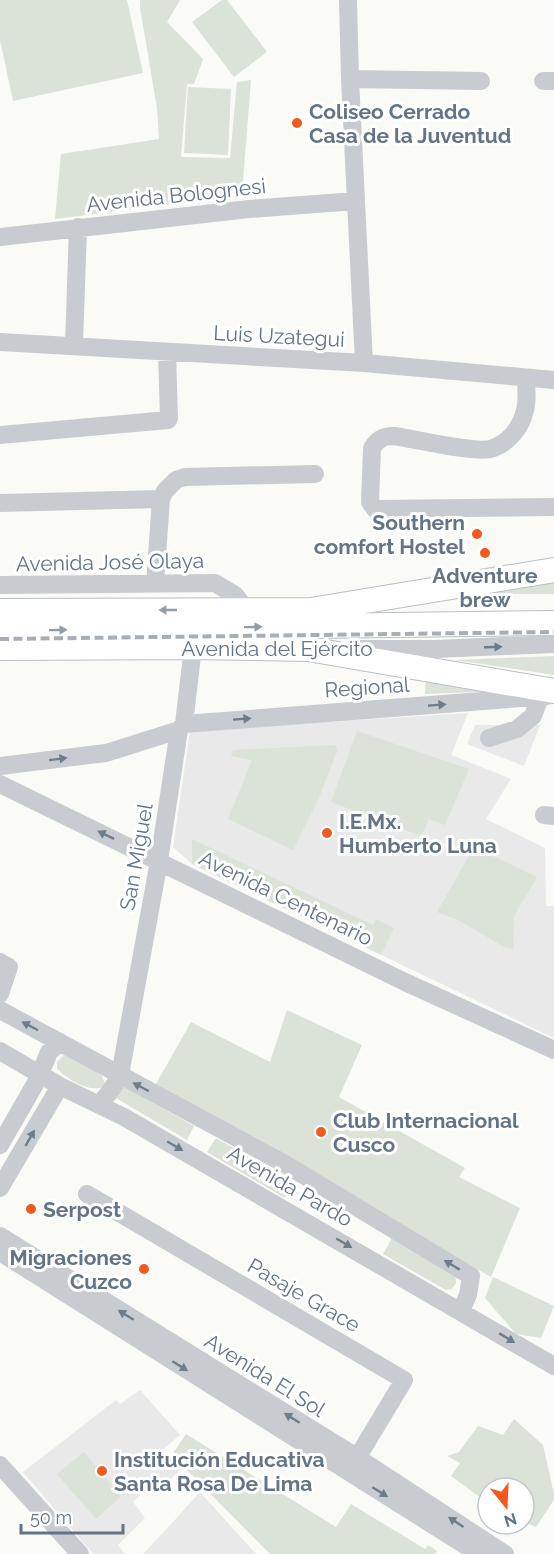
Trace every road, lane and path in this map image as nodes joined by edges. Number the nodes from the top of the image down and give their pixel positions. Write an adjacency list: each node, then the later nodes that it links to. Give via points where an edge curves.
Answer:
1 (348, 0): 2 (street)
2 (350, 79): 3 (street); 4 (street)
3 (481, 81)
4 (356, 201): 5 (street, Avenida Bolognesi); 10 (street)
5 (78, 227): 6 (street, Avenida Bolognesi); 8 (street)
6 (0, 237)
7 (0, 342): 8 (street, Luis Uzategui)
8 (74, 345): 9 (street, Luis Uzategui)
9 (167, 352): 10 (street, Luis Uzategui); 13 (street, via 168,420)
10 (364, 363): 11 (street, Luis Uzategui)
11 (526, 378): 12 (street, Luis Uzategui); 17 (street, via 526,409 519,427 507,440 489,449 394,436 376,441 372,447 370,502 375,509)
12 (554, 380)
13 (0, 435)
14 (315, 474): 15 (street, via 185,477 165,491)
15 (161, 499): 16 (street); 19 (street)
16 (0, 503)
17 (554, 507)
18 (554, 570): 23 (main road)
19 (155, 584): 20 (street, Avenida José Olaya); 21 (street, Avenida José Olaya, via 215,583 235,595)
20 (0, 585)
21 (246, 609): 22 (main road, Avenida del Ejército, one-way to 22); 23 (main road, Avenida del Ejército)
22 (43, 610): 24 (main road, Avenida del Ejército); 26 (street)
23 (311, 610): 25 (main road, Avenida del Ejército)
24 (0, 611)
25 (554, 611)
26 (0, 620)
27 (554, 623): 28 (main road, Avenida del Ejército, one-way to 27)
28 (0, 630)
29 (554, 644): 32 (street, Avenida del Ejército, one-way to 29)
30 (193, 647): 31 (main road, Avenida del Ejército); 32 (main road, Avenida del Ejército); 34 (street, San Miguel)
31 (0, 648)
32 (308, 649): 33 (main road)
33 (549, 694): 34 (street, Regional, one-way to 33); 35 (street, via 533,716 517,729)
34 (181, 727): 36 (street, Regional, one-way to 34, via 106,753); 38 (street, San Miguel)
35 (489, 738)
36 (0, 766)
37 (0, 784): 38 (street, Avenida Centenario, one-way to 37)
38 (159, 861): 43 (street, Avenida Centenario); 46 (street, San Miguel)
39 (0, 962): 40 (street, via 9,967)
40 (0, 994)
41 (0, 1010): 42 (street, one-way to 41)
42 (60, 1042): 45 (street, via 49,1052); 46 (street)
43 (554, 1050)
44 (0, 1051): 45 (street, Avenida Pardo)
45 (40, 1074): 47 (street, Avenida Pardo); 49 (street)
46 (120, 1075): 48 (street); 54 (street, one-way to 46, via 471,1276 285,1164)
47 (60, 1086): 48 (street, Avenida Pardo); 50 (street, one-way to 47)
48 (99, 1105): 54 (street, Avenida Pardo, one-way to 54)
49 (0, 1145)
50 (0, 1188)
51 (87, 1194): 57 (street, Pasaje Grace, via 404,1380)
52 (0, 1236): 57 (street, Avenida El Sol, one-way to 52)
53 (0, 1252): 57 (street, Avenida El Sol, one-way to 57)
54 (461, 1311): 55 (street, Avenida Pardo, one-way to 55)
55 (554, 1366)
56 (0, 1465): 58 (street)
57 (353, 1465): 59 (street, Avenida El Sol, one-way to 59); 60 (street, Avenida El Sol, one-way to 57)
58 (80, 1554)
59 (479, 1554)
60 (505, 1554)

